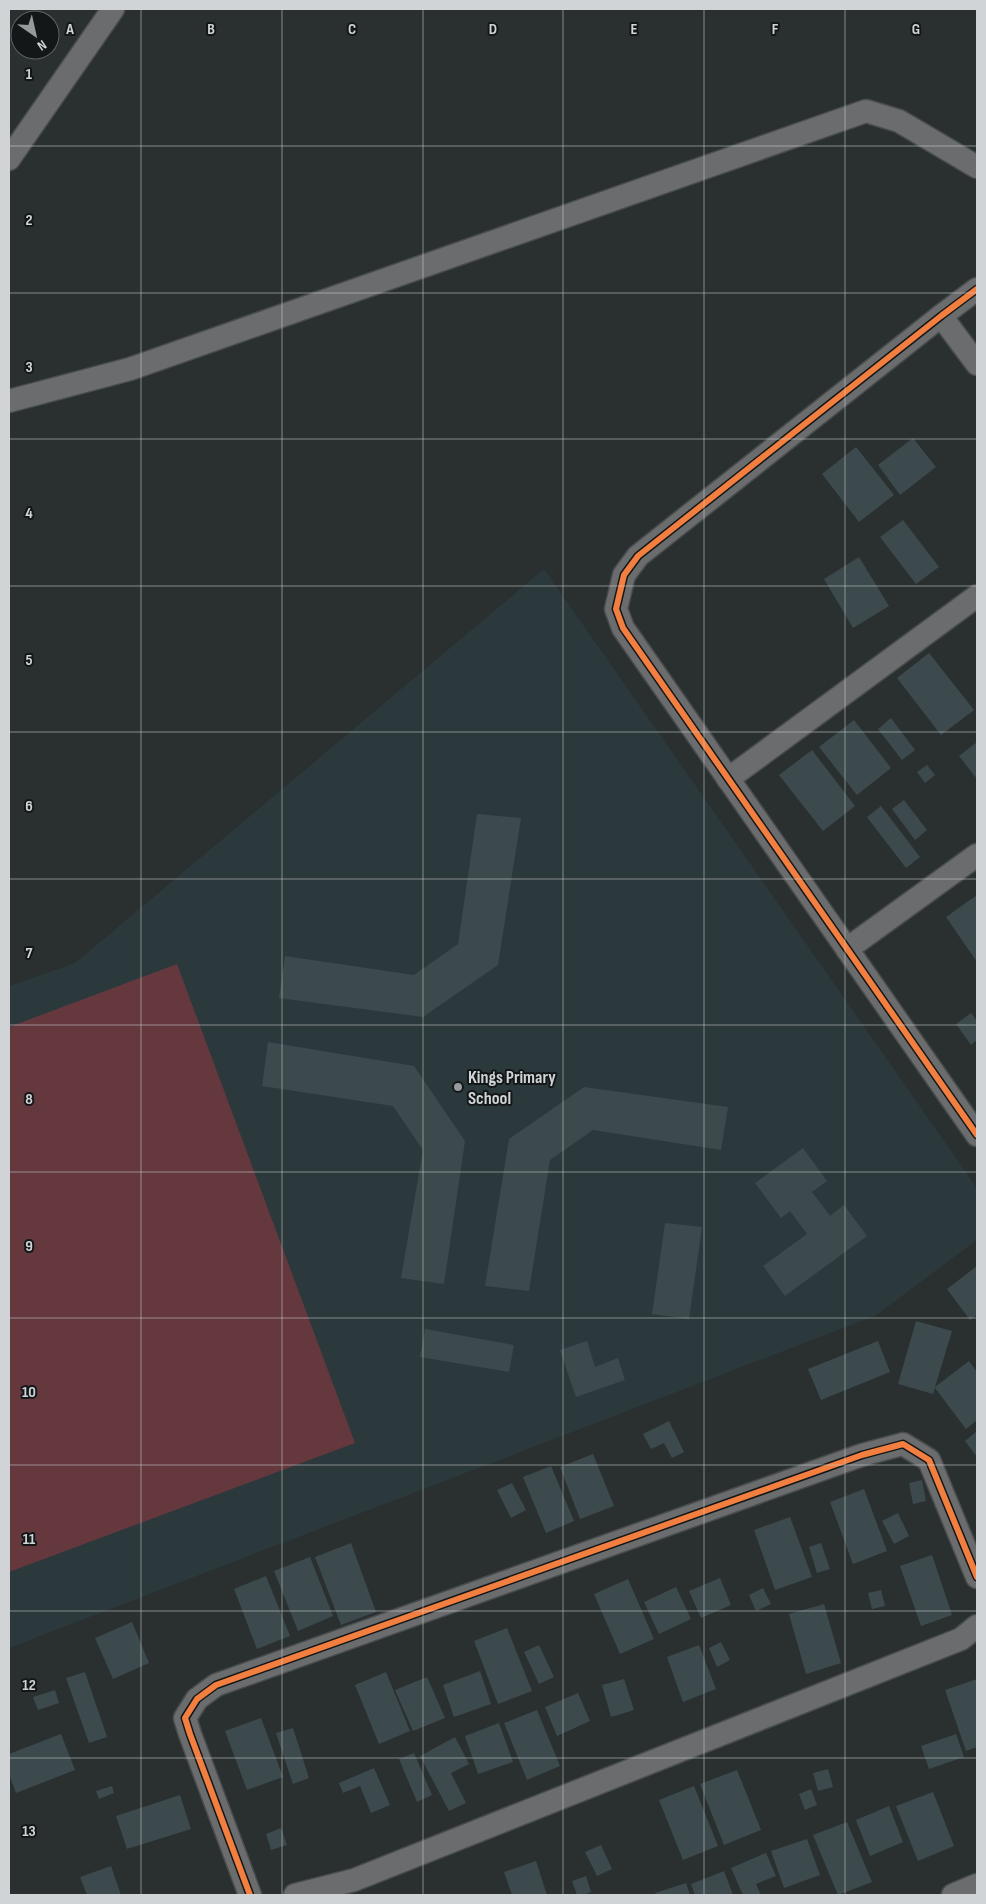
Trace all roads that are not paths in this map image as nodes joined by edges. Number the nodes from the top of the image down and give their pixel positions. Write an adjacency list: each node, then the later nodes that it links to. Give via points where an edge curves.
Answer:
1 (113, 9): 2 (street)
2 (9, 159)
3 (977, 166): 7 (street, via 899,122 866,111 130,369)
4 (977, 290): 5 (street)
5 (941, 316): 6 (street); 9 (street, via 638,556 624,575 616,609 623,628)
6 (977, 364)
7 (9, 401)
8 (977, 596): 9 (street)
9 (728, 779): 11 (street)
10 (977, 855): 11 (street)
11 (847, 949): 12 (street)
12 (977, 1135)
13 (977, 1578): 16 (street, via 929,1460 902,1444 862,1455 216,1684 197,1698 186,1718)
14 (977, 1626): 17 (street, via 961,1639 363,1876)
15 (977, 1885): 18 (street)
16 (250, 1895)
17 (294, 1895)
18 (953, 1895)

